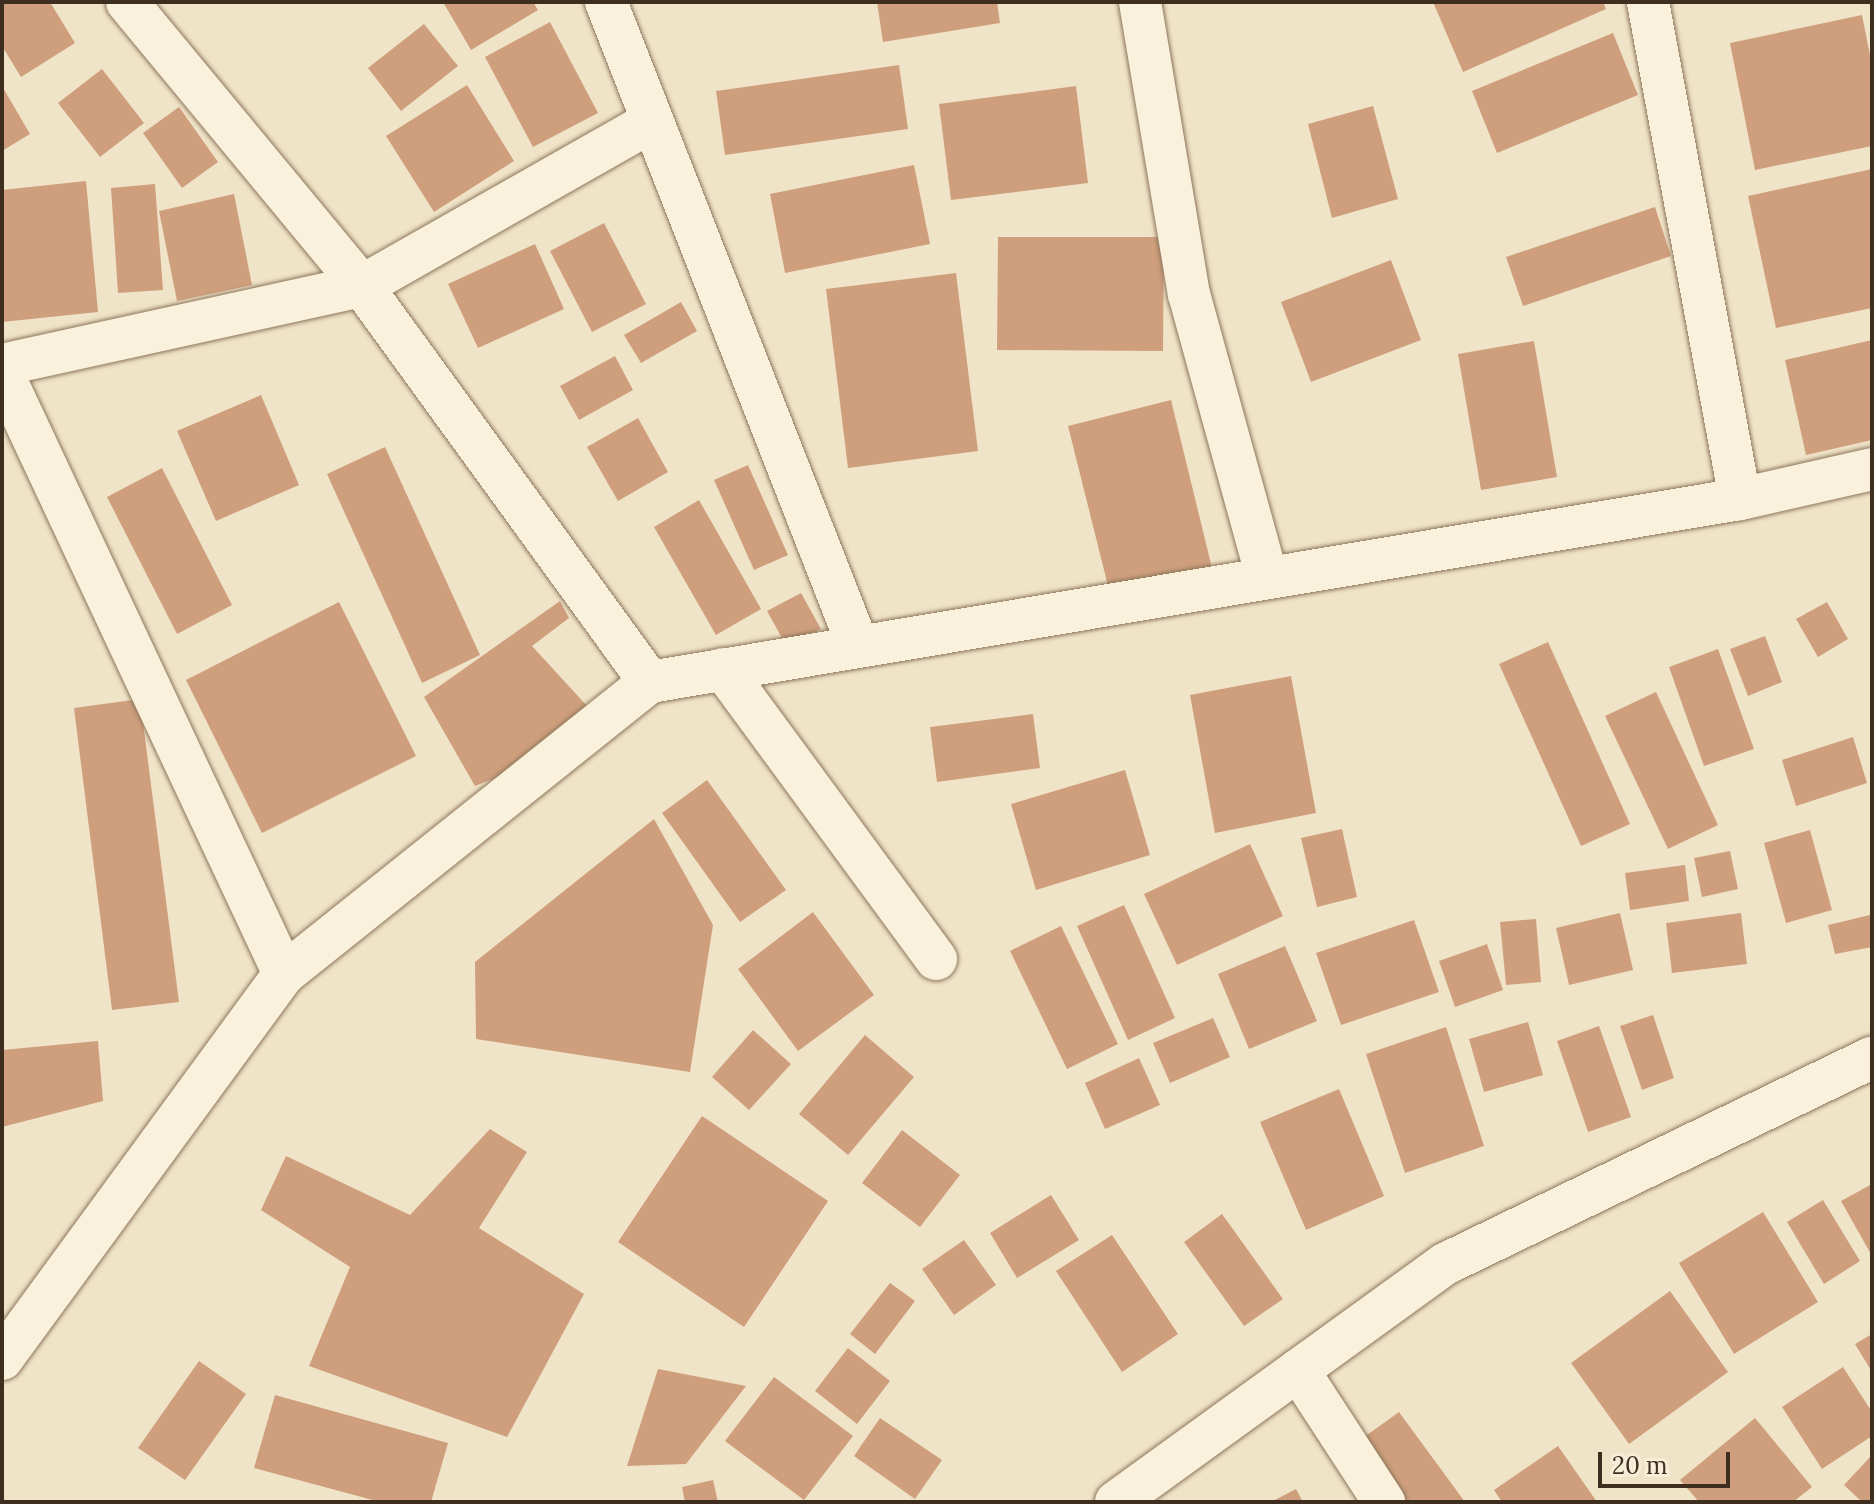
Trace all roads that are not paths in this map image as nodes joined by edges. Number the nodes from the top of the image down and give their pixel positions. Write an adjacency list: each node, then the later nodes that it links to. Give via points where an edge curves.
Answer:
1 (127, 2): 6 (street)
2 (606, 2): 5 (street)
3 (1140, 2): 11 (street, via 1189,294)
4 (1648, 2): 10 (street)
5 (651, 122): 6 (street); 12 (street)
6 (362, 286): 7 (street); 14 (street)
7 (2, 365)
8 (2, 372): 16 (street)
9 (1872, 469): 10 (street)
10 (1740, 499): 11 (street)
11 (1266, 574): 12 (street)
12 (858, 646): 13 (street)
13 (723, 669): 14 (street); 15 (street)
14 (650, 682): 16 (street)
15 (936, 959)
16 (284, 974): 18 (street)
17 (1872, 1058): 19 (street, via 1445,1264)
18 (2, 1359)
19 (1298, 1370): 20 (street); 21 (street)
20 (1116, 1502)
21 (1384, 1502)

